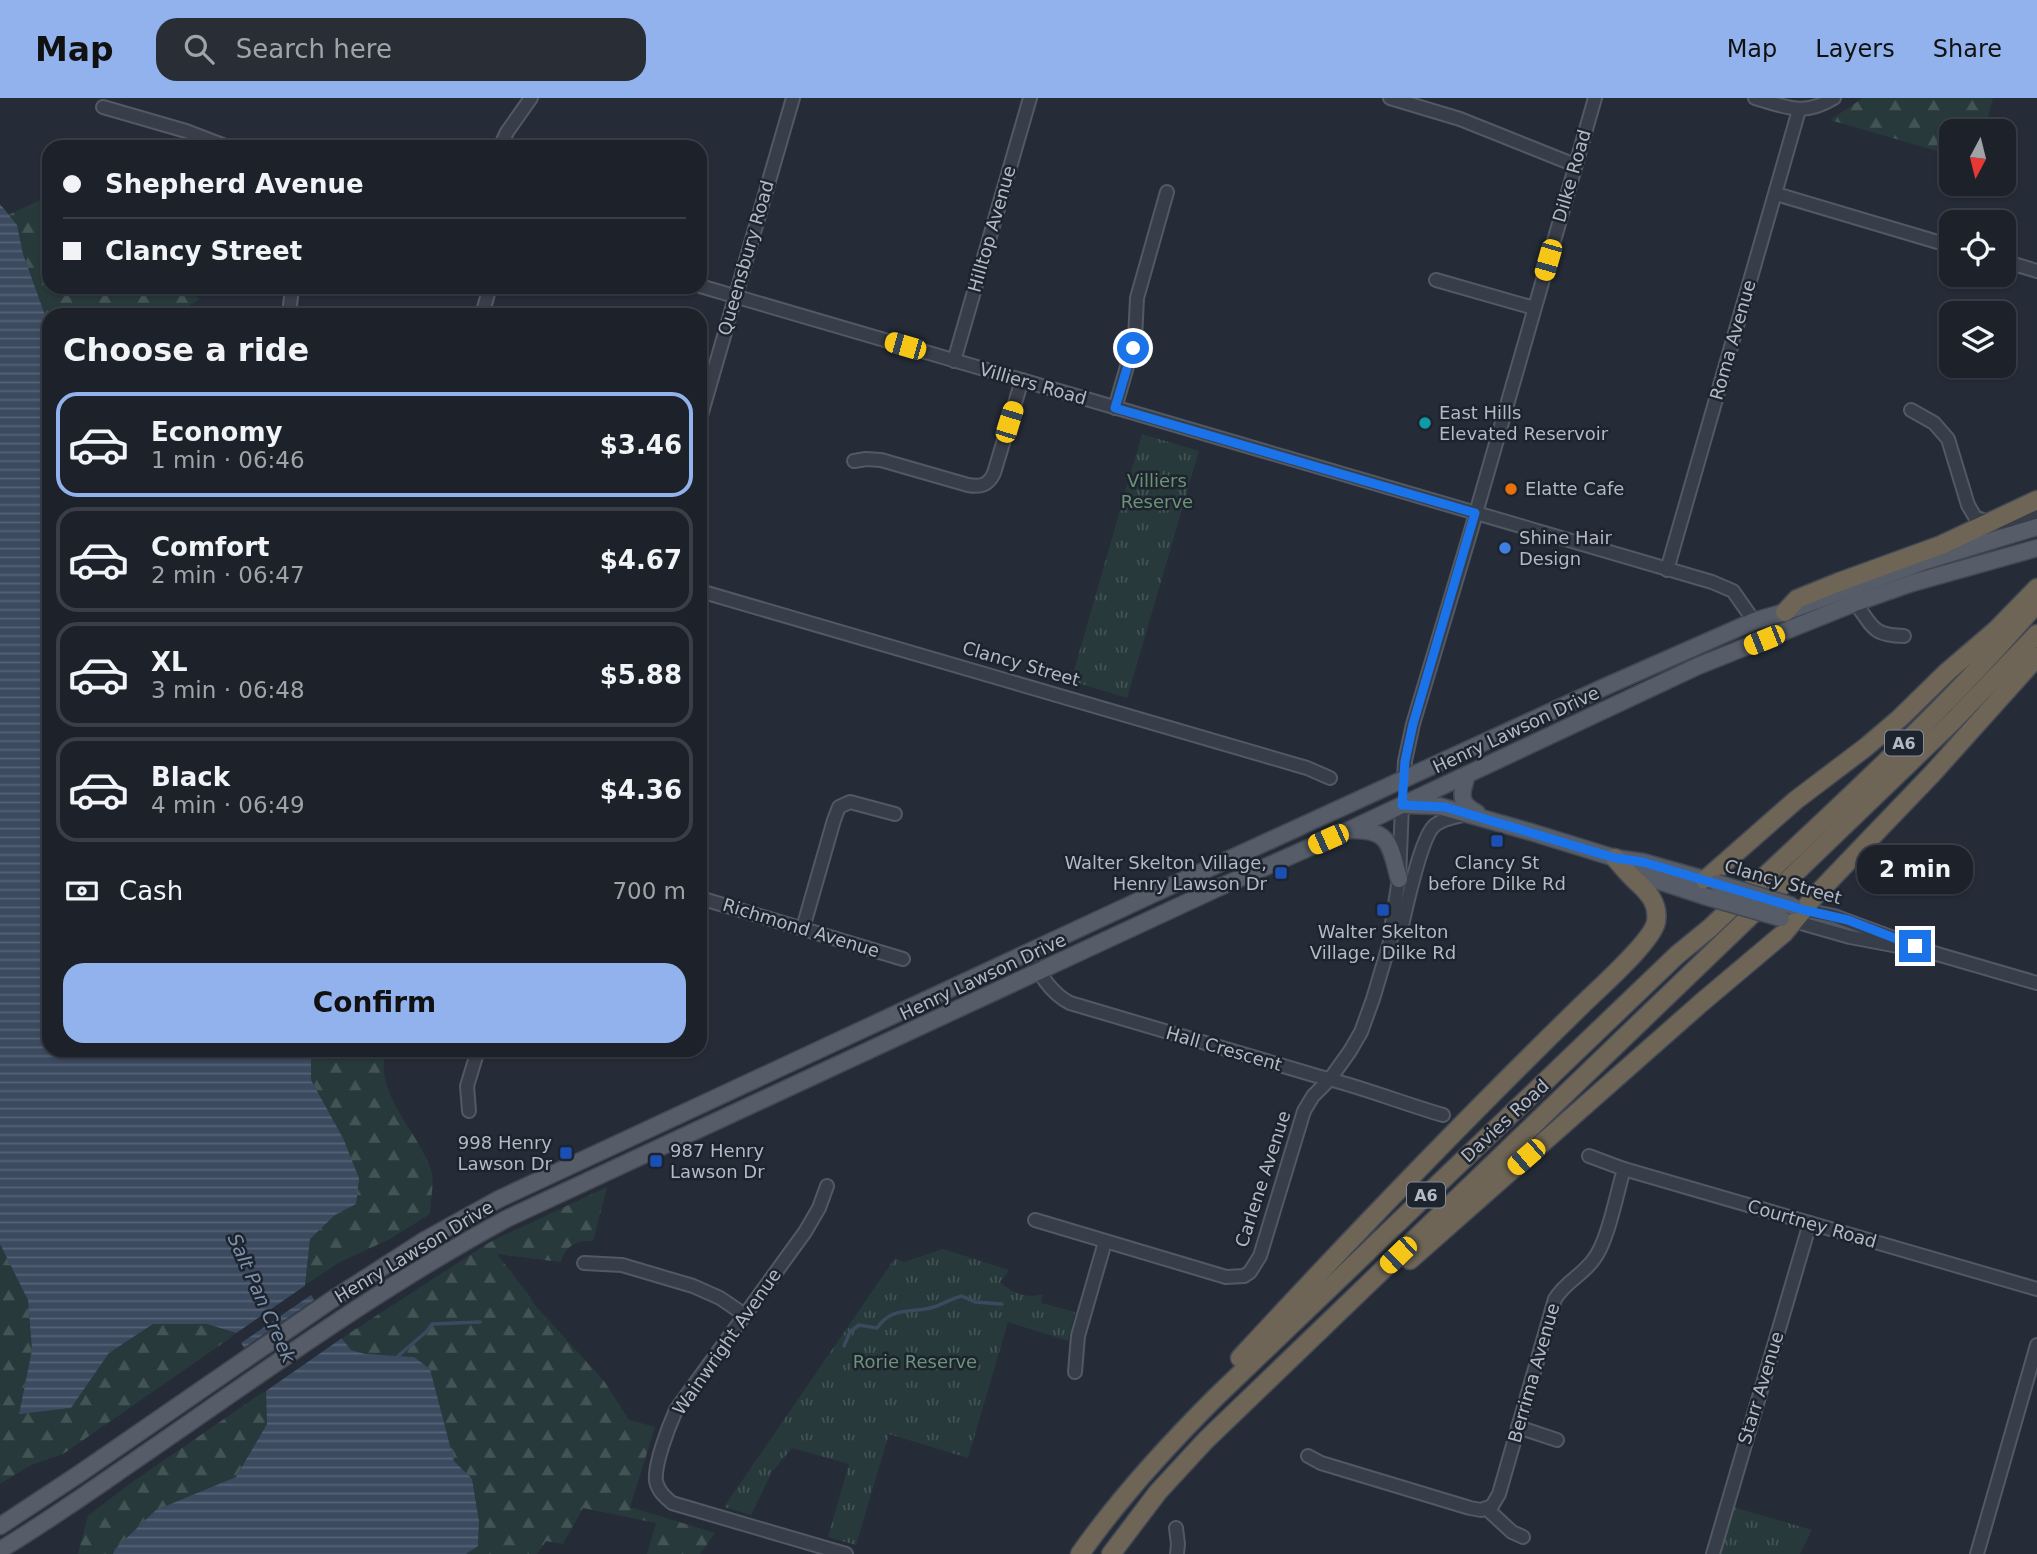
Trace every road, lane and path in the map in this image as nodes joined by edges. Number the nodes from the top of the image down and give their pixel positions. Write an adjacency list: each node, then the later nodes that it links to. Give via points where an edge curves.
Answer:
1 (531, 98): 11 (street)
2 (793, 98): 20 (street, Queensbury Road)
3 (1030, 98): 22 (street, Hilltop Avenue)
4 (1390, 98): 12 (street)
5 (1595, 98): 12 (street, Dilke Road)
6 (1755, 98): 9 (street)
7 (1833, 98): 9 (street, via 1816,108)
8 (103, 107): 10 (street)
9 (1799, 110): 14 (street, Roma Avenue)
10 (210, 140)
11 (503, 140)
12 (1576, 164): 21 (street, Dilke Road)
13 (1167, 192): 25 (street, via 1137,298 1135,339)
14 (1776, 194): 15 (street); 34 (street, Roma Avenue)
15 (1939, 242)
16 (2016, 265): 17 (street)
17 (2037, 271)
18 (1436, 280): 21 (street)
19 (707, 288): 20 (street, Villiers Road)
20 (735, 296): 22 (street, Villiers Road); 24 (street, Queensbury Road)
21 (1534, 308): 29 (street, Dilke Road)
22 (954, 360): 23 (street, Villiers Road)
23 (1022, 380): 25 (street, Villiers Road); 27 (street, via 987,484 968,485 874,458)
24 (707, 394)
25 (1115, 408): 29 (street, Villiers Road)
26 (1911, 410): 31 (street, via 1934,423 1948,439 1972,513)
27 (854, 461)
28 (2037, 500): 31 (highway)
29 (1475, 513): 34 (street, Villiers Road); 45 (street, Dilke Road, via 1413,724)
30 (2037, 516): 31 (street)
31 (1991, 523): 38 (highway, via 1797,599)
32 (2037, 527): 38 (main road, Henry Lawson Drive, via 1925,561)
33 (2037, 548): 37 (main road, Henry Lawson Drive)
34 (1667, 570): 39 (street, Villiers Road, via 1729,588)
35 (707, 593): 44 (street, Clancy Street, via 1307,768)
36 (2035, 596): 53 (highway, via 1892,725 1796,800); 81 (highway, Davies Road / A6, via 1995,651 1942,706 1405,1215)
37 (1855, 603): 41 (street, via 1877,632); 43 (main road, Henry Lawson Drive, via 1698,666)
38 (1785, 612): 39 (main road, Henry Lawson Drive)
39 (1754, 621): 45 (main road, Henry Lawson Drive)
40 (2037, 634): 76 (highway, Davies Road / A6, via 1962,713)
41 (1904, 636)
42 (2037, 657): 55 (highway, via 1917,790)
43 (1467, 775): 46 (main road, Henry Lawson Drive); 49 (main road, via 1463,801)
44 (1330, 779)
45 (1404, 779): 46 (main road, Carlene Avenue); 58 (main road, Henry Lawson Drive)
46 (1402, 805): 48 (main road, Clancy Street, via 1439,806); 50 (main road, Henry Lawson Drive); 52 (street, Carlene Avenue)
47 (895, 814): 56 (street, via 850,802 839,807)
48 (1467, 814): 49 (main road, Clancy Street); 57 (street, Carlene Avenue, via 1433,826 1402,926)
49 (1491, 821): 51 (main road, Clancy Street)
50 (1349, 830): 52 (main road, via 1381,835 1389,845); 60 (main road, Henry Lawson Drive)
51 (1615, 858): 53 (main road, Clancy Street, via 1640,875); 81 (highway, via 1654,903 1656,922 1650,936 1316,1276 1183,1420)
52 (1399, 879): 57 (street, Carlene Avenue)
53 (1709, 886): 55 (main road, Clancy Street, bridge)
54 (707, 900): 56 (street, Richmond Avenue)
55 (1793, 914): 61 (street, Clancy Street, via 1850,937 1937,954); 76 (highway, A6, via 1784,933 1347,1317)
56 (803, 928): 59 (street, Richmond Avenue)
57 (1392, 935): 63 (street, Carlene Avenue, via 1361,1032)
58 (1029, 952): 60 (street, Hall Crescent); 83 (main road, Henry Lawson Drive, via 499,1199 425,1240)
59 (902, 959)
60 (1039, 972): 63 (street, Hall Crescent, via 1061,999 1070,1003); 86 (main road, Henry Lawson Drive, via 446,1251)
61 (2037, 983)
62 (476, 1057): 64 (street, via 467,1086)
63 (1330, 1079): 65 (street, Hall Crescent); 71 (street, Carlene Avenue, via 1304,1111 1264,1245 1250,1272 1226,1277)
64 (469, 1111)
65 (1443, 1115)
66 (1589, 1156): 67 (street, Courtney Road)
67 (1624, 1169): 70 (street, Courtney Road); 78 (street, Berrima Avenue, via 1598,1255 1555,1299)
68 (827, 1186): 74 (street, Wainwright Avenue, via 805,1232)
69 (1035, 1220): 71 (street, Carlene Avenue)
70 (1810, 1223): 73 (street, Courtney Road); 91 (street, Starr Avenue)
71 (1105, 1242): 77 (street, via 1078,1336)
72 (584, 1263): 74 (street, via 622,1265 693,1286)
73 (2037, 1289)
74 (744, 1315): 87 (street, Wainwright Avenue, via 676,1410 656,1478 662,1494 672,1503)
75 (2037, 1345): 92 (street)
76 (1302, 1349): 89 (highway, Davies Road / A6, via 1178,1470)
77 (1075, 1372)
78 (1518, 1427): 79 (street); 82 (street, Berrima Avenue, via 1499,1494)
79 (1557, 1440)
80 (1308, 1456): 82 (street, via 1321,1464)
81 (1148, 1468): 88 (highway, Davies Road / A6)
82 (1487, 1509): 85 (street)
83 (0, 1526)
84 (1175, 1528): 90 (street)
85 (1523, 1538)
86 (0, 1550)
87 (846, 1554)
88 (1080, 1554)
89 (1111, 1554)
90 (1177, 1554)
91 (1713, 1554)
92 (1977, 1554)

